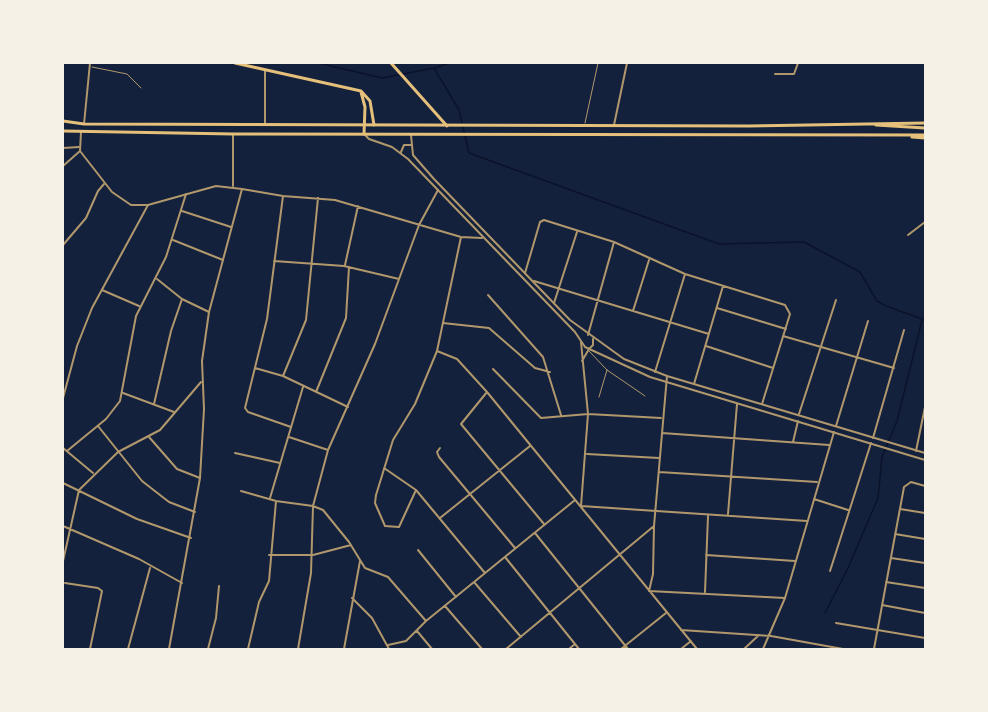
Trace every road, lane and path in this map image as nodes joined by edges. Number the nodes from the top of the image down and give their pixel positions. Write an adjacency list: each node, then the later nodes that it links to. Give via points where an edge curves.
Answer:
1 (236, 63): 7 (main road)
2 (392, 63): 20 (main road)
3 (597, 63): 15 (lane)
4 (627, 63): 19 (street)
5 (798, 63): 8 (street, via 794,74)
6 (90, 65): 9 (lane, via 132,76); 13 (street)
7 (265, 70): 10 (main road); 14 (street)
8 (775, 74)
9 (141, 88)
10 (361, 91): 17 (main road); 18 (main road, via 370,101)
11 (63, 121): 13 (main road)
12 (925, 123): 16 (main road)
13 (84, 124): 14 (main road)
14 (265, 124): 17 (main road)
15 (584, 124): 19 (main road); 20 (main road)
16 (872, 124): 19 (main road); 21 (main road)
17 (364, 125): 18 (main road); 25 (main road)
18 (374, 125): 20 (main road)
19 (614, 125)
20 (447, 126)
21 (925, 128)
22 (63, 131): 23 (main road)
23 (81, 132): 24 (main road); 31 (street)
24 (233, 134): 25 (main road); 35 (street)
25 (364, 134): 26 (main road); 32 (street)
26 (411, 134): 27 (main road); 29 (street)
27 (902, 136): 28 (main road); 28 (main road)
28 (925, 137)
29 (411, 145): 32 (street, via 404,145); 60 (street, via 417,160)
30 (63, 147): 31 (street)
31 (79, 149): 33 (street); 34 (street)
32 (401, 153): 37 (street)
33 (63, 166)
34 (104, 184): 41 (street, via 124,202); 53 (street, via 86,218)
35 (232, 186): 36 (street); 38 (street)
36 (242, 189): 39 (street); 46 (street)
37 (438, 190): 45 (street); 50 (street)
38 (186, 194): 41 (street); 43 (street)
39 (283, 196): 40 (street); 56 (street)
40 (318, 198): 42 (street); 57 (street)
41 (148, 205): 67 (street)
42 (358, 206): 45 (street); 58 (street)
43 (182, 211): 46 (street); 51 (street)
44 (925, 222): 48 (street)
45 (419, 225): 49 (street); 63 (street)
46 (231, 227): 54 (street)
47 (577, 232): 52 (street); 60 (street, via 543,220); 66 (street)
48 (908, 235)
49 (461, 237): 50 (street); 79 (street)
50 (482, 238): 86 (street)
51 (173, 240): 54 (street); 62 (street)
52 (614, 242): 55 (street); 70 (street)
53 (63, 245)
54 (223, 260): 76 (street)
55 (649, 260): 61 (street); 75 (street)
56 (274, 261): 57 (street); 93 (street, via 267,319)
57 (312, 265): 58 (street); 100 (street, via 306,320)
58 (344, 266): 59 (street)
59 (350, 267): 63 (street); 106 (street, via 346,318)
60 (525, 273): 64 (street)
61 (684, 274): 65 (street); 78 (street)
62 (157, 279): 69 (street); 73 (street)
63 (399, 279): 115 (street)
64 (532, 280): 66 (street); 72 (street)
65 (723, 286): 74 (street); 80 (street, via 785,305 790,310)
66 (559, 289): 70 (street); 72 (street)
67 (102, 290): 73 (street); 111 (street, via 77,346)
68 (488, 295): 98 (street, via 540,352)
69 (182, 299): 76 (street); 112 (street)
70 (596, 300): 75 (street); 83 (street)
71 (836, 300): 88 (street)
72 (554, 303): 83 (street)
73 (139, 306): 108 (street)
74 (717, 308): 80 (street); 82 (street)
75 (633, 311): 78 (street)
76 (209, 312): 102 (street)
77 (868, 321): 91 (street)
78 (669, 322): 82 (street); 99 (street)
79 (443, 323): 90 (street); 98 (street, via 484,327 535,368)
80 (786, 329): 84 (street)
81 (904, 330): 95 (street)
82 (709, 334): 87 (street)
83 (588, 335): 85 (street); 86 (street)
84 (783, 336): 88 (street); 94 (street)
85 (593, 339): 89 (street); 99 (street, via 624,359)
86 (581, 342): 89 (street); 92 (street)
87 (706, 346): 94 (street); 104 (street)
88 (820, 347): 91 (street); 119 (street)
89 (589, 349): 92 (street); 97 (lane); 103 (street, via 634,372)
90 (437, 351): 107 (street, via 457,359); 148 (street, via 415,404 393,440)
91 (857, 358): 95 (street); 124 (street)
92 (582, 361): 118 (street)
93 (255, 368): 100 (street); 125 (street, via 246,402 248,412)
94 (773, 368): 114 (street)
95 (894, 368): 131 (street)
96 (493, 369): 120 (street, via 539,416)
97 (607, 370): 109 (lane); 110 (lane)
98 (550, 372): 120 (street)
99 (655, 372): 101 (street)
100 (283, 376): 105 (street)
101 (667, 376): 103 (street); 104 (street)
102 (201, 382): 117 (street); 153 (street, via 204,409)
103 (665, 382): 113 (street); 121 (street)
104 (694, 384): 114 (street)
105 (303, 387): 106 (street); 125 (street)
106 (316, 392): 115 (street)
107 (487, 392): 135 (street); 149 (street, via 461,424)
108 (123, 393): 112 (street); 123 (street, via 116,408)
109 (645, 396)
110 (599, 397)
111 (63, 398)
112 (154, 404): 117 (street)
113 (737, 404): 122 (street); 130 (street)
114 (762, 404): 119 (street)
115 (348, 407): 138 (street)
116 (925, 407): 140 (street)
117 (175, 412): 128 (street)
118 (588, 414): 120 (street); 121 (street); 144 (street)
119 (799, 414): 124 (street)
120 (561, 415)
121 (662, 418): 127 (street)
122 (798, 421): 126 (street); 132 (street)
123 (98, 426): 139 (street); 141 (street)
124 (836, 426): 131 (street)
125 (291, 427): 129 (street)
126 (834, 432): 133 (street); 134 (street)
127 (662, 433): 130 (street); 145 (street)
128 (149, 437): 141 (street); 153 (street, via 177,469)
129 (289, 437): 138 (street); 147 (street)
130 (734, 438): 132 (street); 152 (street)
131 (873, 438): 140 (street)
132 (793, 442): 134 (street)
133 (871, 443): 146 (street); 168 (street)
134 (830, 445): 155 (street)
135 (530, 446): 149 (street); 162 (street)
136 (63, 448): 139 (street)
137 (440, 448): 160 (street, via 439,457)
138 (328, 450): 165 (street)
139 (68, 451): 151 (street)
140 (916, 451): 143 (street)
141 (118, 452): 151 (street); 170 (street, via 159,495)
142 (235, 453): 147 (street)
143 (925, 453)
144 (587, 454): 145 (street); 166 (street)
145 (659, 458): 150 (street)
146 (925, 460)
147 (280, 462): 161 (street)
148 (384, 468): 158 (street); 158 (street, via 375,500 386,527 399,527)
149 (499, 470): 160 (street); 176 (street)
150 (659, 472): 152 (street); 169 (street)
151 (93, 474): 157 (street)
152 (731, 476): 155 (street); 173 (street)
153 (200, 478): 170 (street)
154 (63, 483): 157 (street)
155 (819, 483): 163 (street)
156 (925, 486): 167 (street, via 909,482 903,489)
157 (79, 490): 179 (street); 182 (street, via 144,522)
158 (416, 490): 174 (street)
159 (241, 492): 161 (street)
160 (471, 494): 174 (street); 185 (street)
161 (270, 498): 164 (street)
162 (576, 499): 166 (street); 176 (street)
163 (814, 499): 168 (street); 175 (street)
164 (276, 501): 165 (street); 187 (street)
165 (313, 506): 184 (street, via 322,510); 188 (street)
166 (581, 506): 169 (street); 189 (street)
167 (900, 509): 171 (street); 181 (street)
168 (848, 510): 199 (street)
169 (656, 511): 172 (street); 178 (street)
170 (195, 512): 182 (street)
171 (925, 513)
172 (708, 516): 173 (street); 190 (street)
173 (728, 516): 175 (street)
174 (440, 518): 200 (street)
175 (807, 521): 195 (street)
176 (544, 525): 180 (street)
177 (63, 526): 179 (street)
178 (654, 526): 189 (street); 208 (street)
179 (69, 529): 193 (street); 197 (street)
180 (535, 533): 185 (street); 207 (street)
181 (895, 534): 183 (street); 192 (street)
182 (191, 538): 204 (street)
183 (925, 539)
184 (351, 545): 188 (street); 194 (street)
185 (516, 548): 191 (street)
186 (418, 550): 211 (street)
187 (269, 555): 188 (street); 237 (street, via 268,585 259,602)
188 (313, 555): 238 (street)
189 (620, 555): 207 (street); 208 (street)
190 (706, 555): 195 (street); 209 (street)
191 (505, 557): 200 (street); 216 (street)
192 (891, 558): 196 (street); 202 (street)
193 (63, 561)
194 (360, 561): 212 (street); 219 (street, via 368,570 388,577)
195 (795, 561): 213 (street)
196 (925, 563)
197 (150, 566): 204 (street); 234 (street)
198 (63, 568): 203 (street)
199 (830, 570)
200 (485, 573): 201 (street)
201 (474, 582): 211 (street); 226 (street)
202 (886, 582): 206 (street); 214 (street)
203 (65, 583): 210 (street); 233 (street, via 100,588 102,597)
204 (182, 583): 235 (street)
205 (219, 586): 236 (street)
206 (925, 588)
207 (579, 589): 216 (street); 230 (street)
208 (649, 591): 209 (street); 217 (street)
209 (705, 592): 213 (street)
210 (63, 593)
211 (456, 597): 215 (street)
212 (352, 598): 231 (street, via 372,618); 239 (street)
213 (785, 598): 225 (street)
214 (882, 605): 218 (street); 221 (street)
215 (445, 606): 219 (street); 241 (street)
216 (550, 613): 226 (street); 229 (street)
217 (666, 613): 222 (street); 230 (street)
218 (925, 613)
219 (426, 621): 223 (street)
220 (836, 622): 221 (street)
221 (878, 629): 227 (street); 252 (street)
222 (681, 630): 224 (street); 228 (street)
223 (417, 631): 231 (street, via 398,645); 240 (street)
224 (759, 636): 225 (street); 249 (street)
225 (771, 636): 232 (street); 250 (street)
226 (520, 637): 242 (street)
227 (925, 638)
228 (691, 641): 247 (street); 248 (street)
229 (575, 644): 243 (street); 244 (street)
230 (626, 646): 245 (street); 246 (street)
231 (388, 647)
232 (828, 648): 251 (street)
233 (90, 649)
234 (128, 649)
235 (169, 649)
236 (208, 649)
237 (248, 649)
238 (298, 649)
239 (344, 649)
240 (432, 649)
241 (482, 649)
242 (506, 649)
243 (569, 649)
244 (579, 649)
245 (621, 649)
246 (628, 649)
247 (681, 649)
248 (697, 649)
249 (744, 649)
250 (763, 649)
251 (843, 649)
252 (874, 649)

